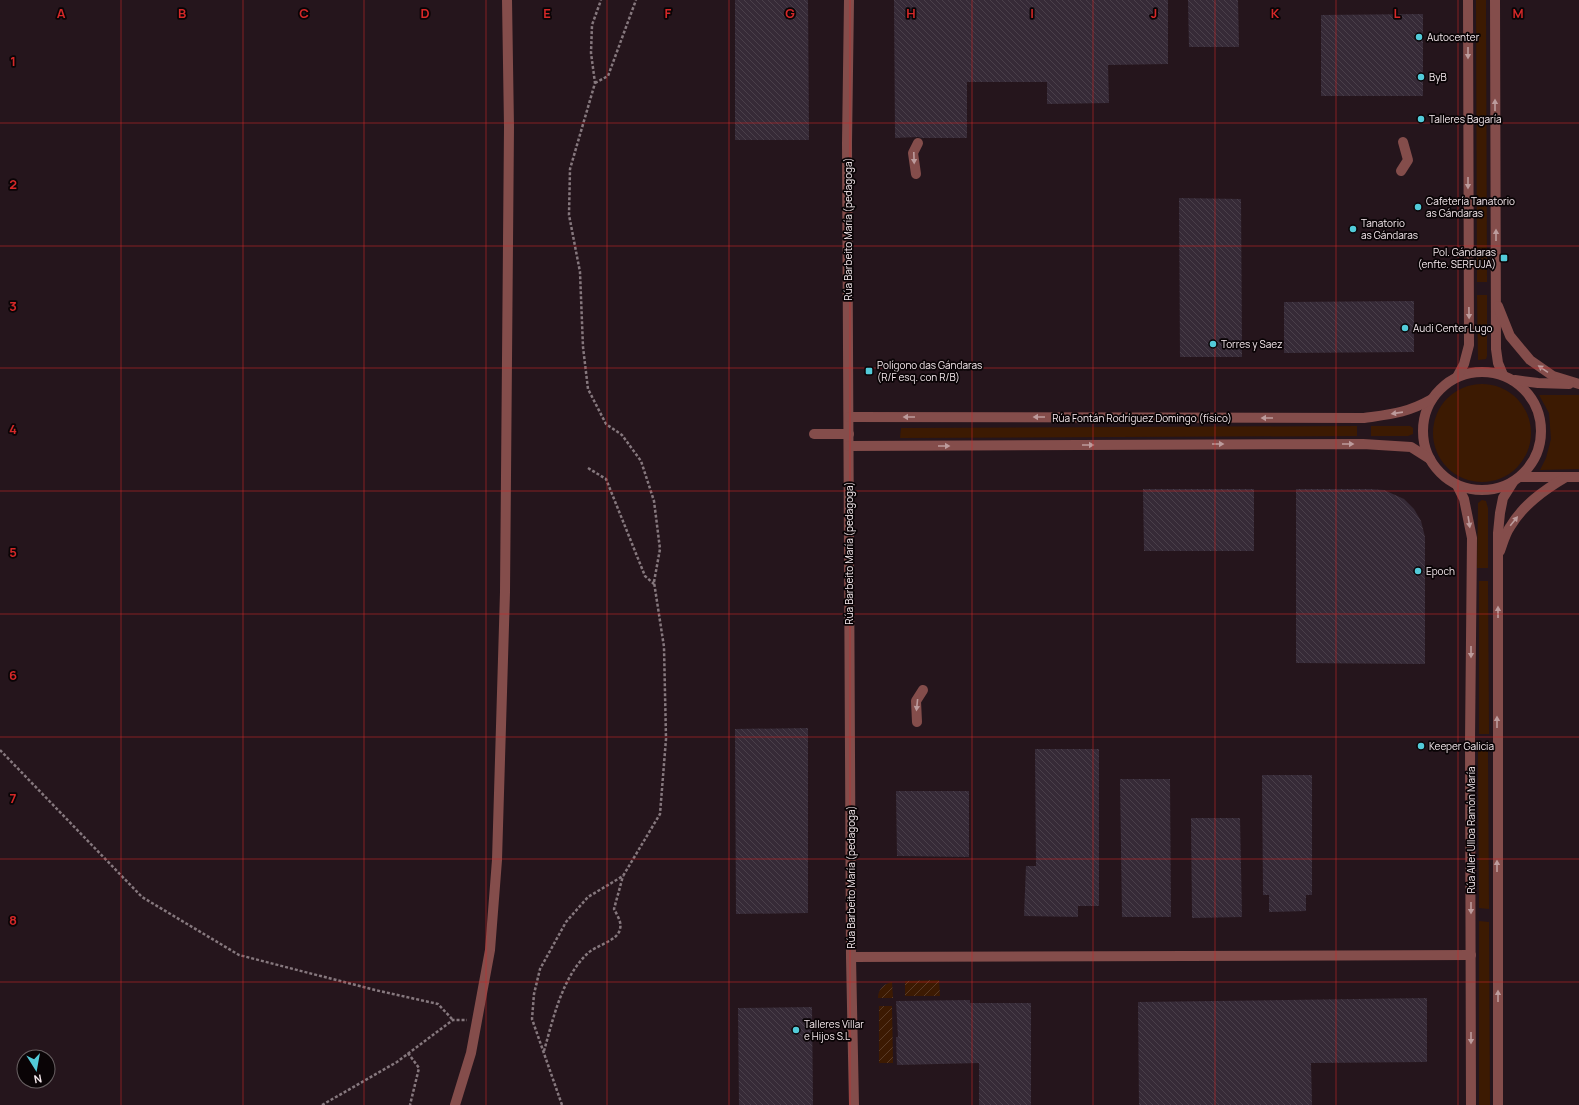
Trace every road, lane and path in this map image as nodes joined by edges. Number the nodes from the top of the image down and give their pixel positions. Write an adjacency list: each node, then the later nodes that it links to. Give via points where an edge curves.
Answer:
1 (507, 0): 36 (street, via 503,671 497,860 490,950)
2 (601, 0): 7 (path, via 592,25 591,53)
3 (636, 0): 7 (path, via 608,76)
4 (848, 0): 17 (street, Rúa Barbeito María (pedagoga))
5 (1468, 0): 13 (street, Rúa Aller Ulloa Ramón María, one-way to 13, via 1469,345)
6 (1495, 0): 12 (street, one-way to 6)
7 (595, 83): 28 (path, via 569,177 569,215 580,272 588,389 606,424 622,435 641,461 654,501 660,549)
8 (1403, 142): 10 (street, via 1408,160)
9 (918, 143): 11 (street, one-way to 11, via 913,153)
10 (1401, 171)
11 (916, 174)
12 (1496, 302): 14 (street, via 1498,363); 15 (street, one-way to 12, via 1553,376 1530,360 1510,336)
13 (1457, 377): 14 (street, Rúa Aller Ulloa Ramón María, via 1468,373 1492,372); 16 (street, Rúa Aller Ulloa Ramón María, via 1443,386)
14 (1508, 377): 15 (street, via 1538,383); 25 (street, Rúa Aller Ulloa Ramón María, via 1524,388 1533,399 1542,426 1537,454 1530,467)
15 (1579, 384)
16 (1432, 399): 17 (street, Rúa Fontán Rodríguez Domingo (físico), one-way to 17, via 1403,412 1364,418); 21 (street, Rúa Aller Ulloa Ramón María, via 1423,422 1425,447)
17 (849, 417): 19 (street, Rúa Barbeito María (pedagoga))
18 (814, 434): 19 (street)
19 (849, 434): 20 (street, Rúa Barbeito María (pedagoga))
20 (849, 446): 21 (street, one-way to 21, via 1363,444 1411,447); 34 (street, Rúa Barbeito María (pedagoga))
21 (1430, 459): 26 (street, Rúa Aller Ulloa Ramón María, via 1446,478)
22 (588, 468): 28 (path, via 606,479 645,576)
23 (1579, 477): 24 (street)
24 (1566, 478): 25 (street); 27 (street, Rúa Aller Ulloa Ramón María, one-way to 24, via 1509,528 1528,504)
25 (1517, 480): 26 (street, Rúa Aller Ulloa Ramón María, via 1496,489 1476,490); 27 (street, Rúa Aller Ulloa Ramón María, via 1504,498 1500,513)
26 (1457, 485): 33 (street, Rúa Aller Ulloa Ramón María, one-way to 33, via 1464,499 1472,538)
27 (1498, 556): 45 (street, Rúa Aller Ulloa Ramón María, one-way to 27)
28 (655, 585): 32 (path, via 664,654 666,739 660,814)
29 (923, 690): 30 (street, one-way to 30, via 916,701)
30 (917, 722)
31 (0, 750): 35 (path, via 142,897 239,954 374,990 438,1004)
32 (623, 876): 37 (path, via 614,909 620,929 615,939 600,944 587,954 569,978 554,1015); 37 (path, via 588,897 566,922 540,969 532,1019)
33 (1471, 955): 34 (street); 44 (street, Rúa Aller Ulloa Ramón María, one-way to 44)
34 (851, 957): 43 (street, Rúa Barbeito María (pedagoga))
35 (453, 1020): 36 (path); 38 (path)
36 (477, 1020): 41 (street, via 471,1053)
37 (544, 1052): 42 (path)
38 (408, 1053): 39 (path, via 397,1062); 40 (path, via 419,1068)
39 (322, 1105)
40 (410, 1105)
41 (455, 1105)
42 (562, 1105)
43 (854, 1105)
44 (1471, 1105)
45 (1498, 1105)

